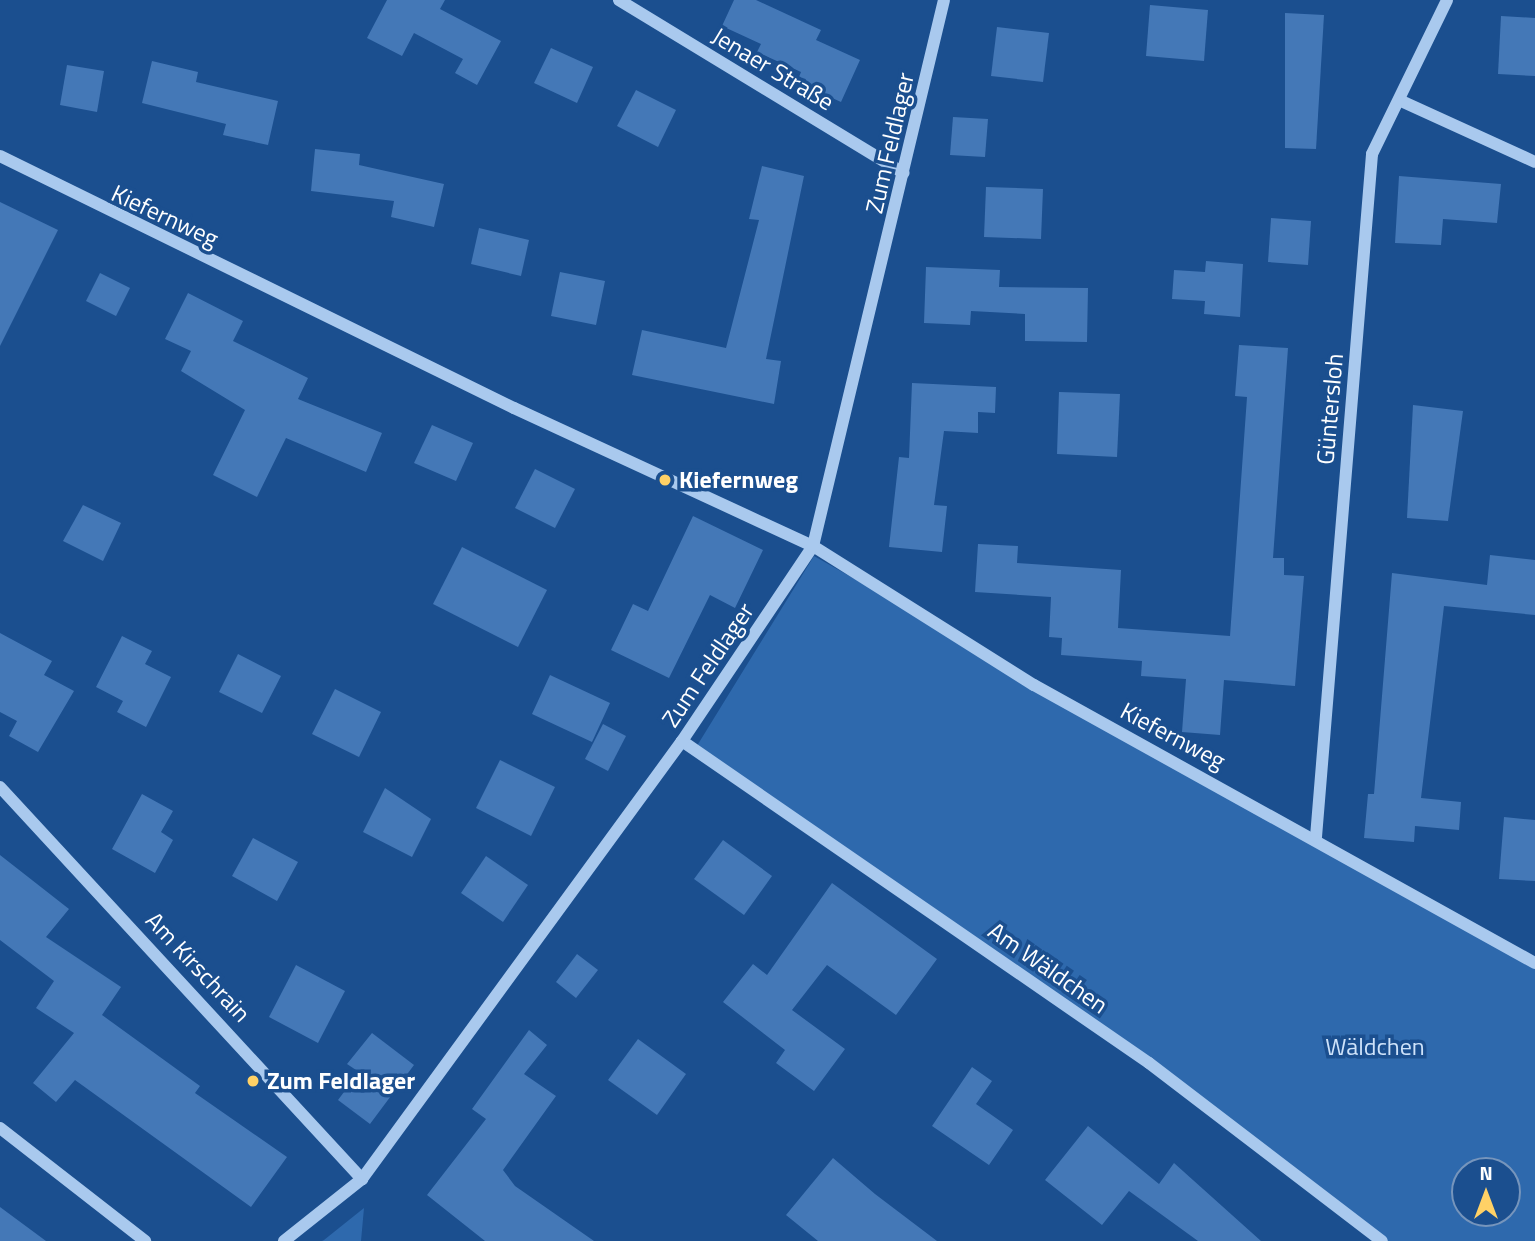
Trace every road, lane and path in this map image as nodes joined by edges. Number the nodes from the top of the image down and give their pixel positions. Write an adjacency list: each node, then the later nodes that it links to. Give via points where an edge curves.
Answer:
1 (619, 0): 7 (street, Jenaer Straße)
2 (944, 0): 7 (street, Zum Feldlager)
3 (1447, 0): 4 (street, Güntersloh)
4 (1399, 100): 6 (street); 11 (street, Güntersloh, via 1373,154)
5 (0, 156): 8 (street, Kiefernweg, via 514,408)
6 (1535, 162)
7 (904, 173): 8 (street, Zum Feldlager)
8 (813, 546): 9 (street, Zum Feldlager); 11 (street, Kiefernweg, via 1034,685)
9 (682, 741): 14 (street, Zum Feldlager); 17 (street, Am Wäldchen, via 1149,1063)
10 (0, 787): 14 (street, Am Kirschrain)
11 (1316, 837): 12 (street, Kiefernweg)
12 (1535, 963)
13 (0, 1128): 15 (street)
14 (362, 1179): 16 (street, Zum Feldlager)
15 (145, 1241)
16 (284, 1241)
17 (1382, 1241)

